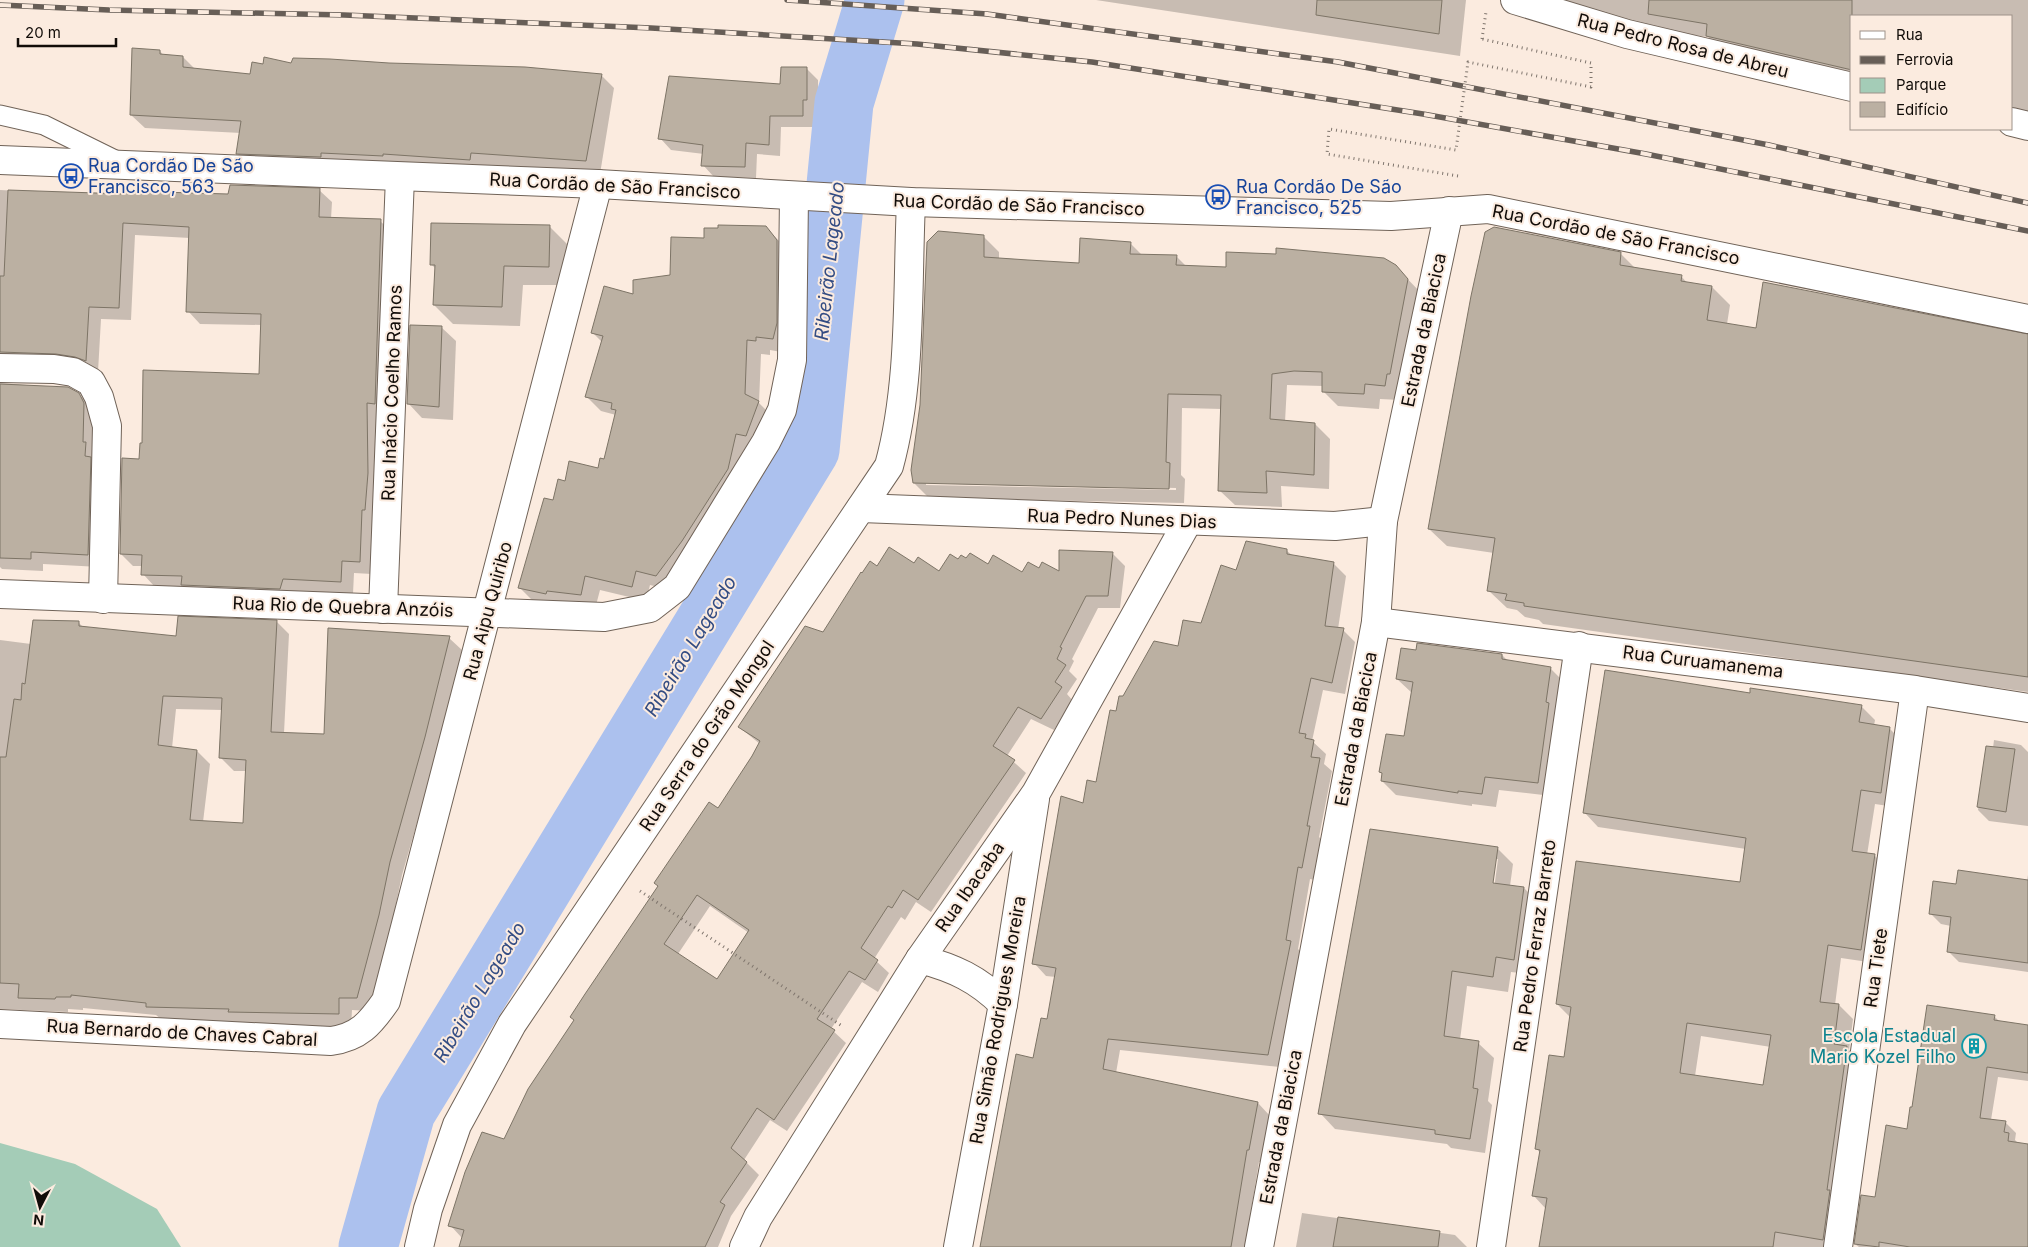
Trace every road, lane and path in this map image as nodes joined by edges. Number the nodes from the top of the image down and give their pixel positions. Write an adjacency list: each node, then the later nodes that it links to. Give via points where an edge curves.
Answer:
1 (1515, 0): 3 (street, Rua Pedro Rosa de Abreu, via 1627,34)
2 (1486, 10): 9 (path, bridge, via 1482,38 1591,63 1591,87 1468,62 1456,150 1329,129 1327,154)
3 (1850, 87)
4 (0, 115): 8 (lane, via 44,125)
5 (2013, 122): 6 (street)
6 (2028, 126)
7 (0, 160): 8 (street, Rua Cordão de São Francisco)
8 (127, 166): 10 (street, Rua Cordão de São Francisco)
9 (1458, 176)
10 (400, 177): 11 (street, Rua Cordão de São Francisco); 22 (street, Rua Inácio Coelho Ramos)
11 (598, 184): 12 (street, Rua Cordão de São Francisco); 23 (street, Rua Aipu Quiribo)
12 (806, 197): 13 (street, Rua Cordão de São Francisco); 23 (street, Rua Rio de Quebra Anzóis, via 792,360 782,410 766,442 677,587 650,608 604,617)
13 (911, 202): 14 (street, Rua Cordão de São Francisco, via 1374,216); 17 (street, Rua Serra do Grão Mongol, via 903,390 898,433 889,466)
14 (1449, 211): 15 (street, Rua Cordão de São Francisco, via 1488,209); 19 (street, Estrada da Biacica)
15 (2028, 318)
16 (0, 368): 21 (street, via 73,372 91,382 98,397 107,426)
17 (861, 508): 18 (street, Rua Pedro Nunes Dias); 29 (street, Rua Serra do Grão Mongol)
18 (1188, 521): 19 (street, Rua Pedro Nunes Dias, via 1335,526); 28 (street, Rua Ibacaba)
19 (1383, 521): 24 (street, Estrada da Biacica)
20 (0, 594): 21 (street, Rua Rio de Quebra Anzóis)
21 (103, 599): 22 (street, Rua Rio de Quebra Anzóis)
22 (383, 609): 23 (street, Rua Rio de Quebra Anzóis)
23 (488, 613): 33 (street, Rua Aipu Quiribo, via 386,1001)
24 (1376, 622): 25 (street, Rua Curuamanema); 38 (street, Estrada da Biacica)
25 (1579, 646): 26 (street, Rua Curuamanema); 39 (street, Rua Pedro Ferraz Barreto)
26 (1915, 690): 27 (street, Rua Curuamanema); 40 (street, Rua Tiete)
27 (2028, 708)
28 (1036, 793): 30 (street, Rua Ibacaba); 31 (street, Rua Simão Rodrigues Moreira)
29 (614, 874): 34 (path); 35 (street, Rua Serra do Grão Mongol, via 512,1024 457,1125 428,1209)
30 (920, 959): 31 (street, via 968,977 984,986); 34 (street, Rua Ibacaba)
31 (1003, 1004): 37 (street, Rua Simão Rodrigues Moreira)
32 (0, 1024): 33 (street, Rua Bernardo de Chaves Cabral, via 331,1042 347,1039)
33 (362, 1030)
34 (868, 1043): 36 (street, Rua Ibacaba, via 758,1217)
35 (419, 1247)
36 (744, 1247)
37 (958, 1247)
38 (1259, 1247)
39 (1491, 1247)
40 (1838, 1247)

